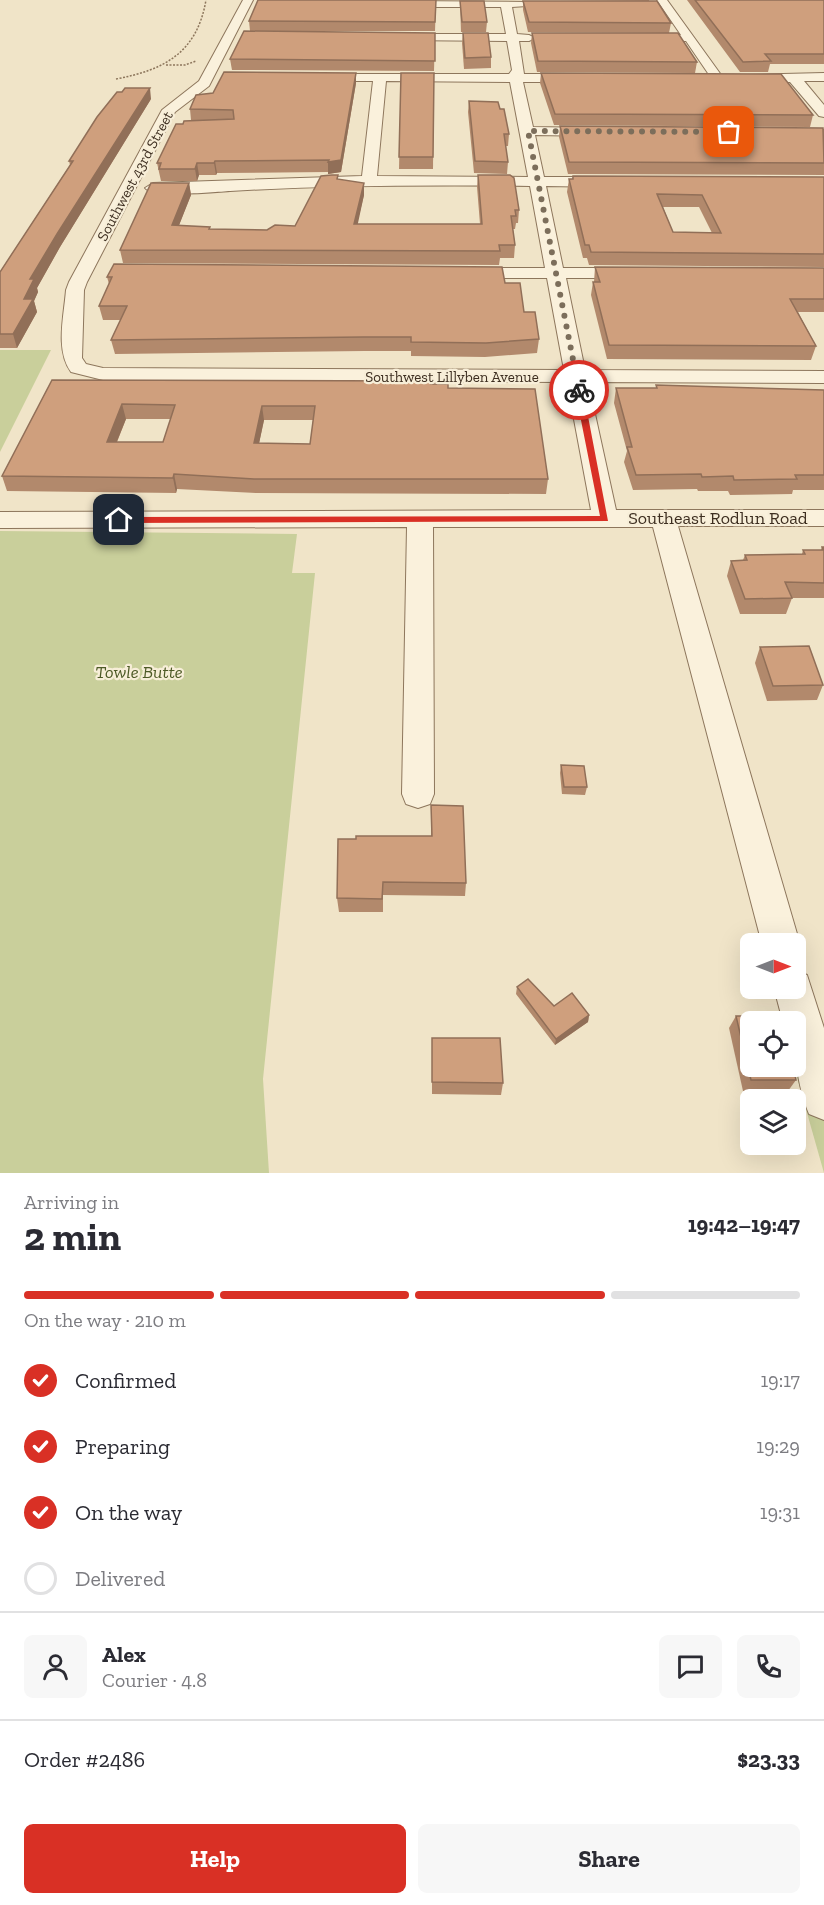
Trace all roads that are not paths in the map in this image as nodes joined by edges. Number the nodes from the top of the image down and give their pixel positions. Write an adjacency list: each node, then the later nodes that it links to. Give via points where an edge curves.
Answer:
1 (250, 2): 23 (street, Southwest 43rd Street, via 236,36 217,59 213,76 172,106 168,126)
2 (500, 2): 3 (street); 5 (street); 7 (street)
3 (383, 4)
4 (661, 4): 10 (street)
5 (537, 5)
6 (385, 37): 7 (street)
7 (507, 38): 8 (street); 11 (street, via 507,72)
8 (537, 38)
9 (630, 38): 10 (street)
10 (689, 38): 16 (street, via 712,79)
11 (516, 76): 14 (street); 15 (street); 18 (street)
12 (824, 76): 16 (street)
13 (299, 77): 14 (street)
14 (380, 77): 20 (street)
15 (591, 78)
16 (795, 79): 17 (street)
17 (824, 113)
18 (528, 131): 19 (street); 21 (street)
19 (613, 132)
20 (369, 181): 21 (street); 23 (street)
21 (538, 182): 22 (street); 27 (street)
22 (626, 182)
23 (127, 188): 24 (street, Southwest 43rd Street)
24 (84, 270): 25 (street); 29 (street, Southwest 43rd Street, via 75,290 72,358)
25 (107, 270)
26 (446, 272): 27 (street)
27 (556, 273): 28 (street); 30 (street)
28 (646, 273)
29 (80, 369): 30 (street, Southwest Lillyben Avenue, via 103,375)
30 (577, 377): 31 (street, Southwest Lillyben Avenue); 34 (street)
31 (824, 377)
32 (663, 518): 33 (street, Southeast Rodlun Road); 34 (street, Southeast Rodlun Road); 38 (street)
33 (824, 518)
34 (605, 519): 36 (street, Southeast Rodlun Road)
35 (0, 520): 36 (street, Southeast Rodlun Road)
36 (420, 520): 37 (street)
37 (418, 794)
38 (778, 933)
39 (796, 999): 40 (street)
40 (824, 1099)

